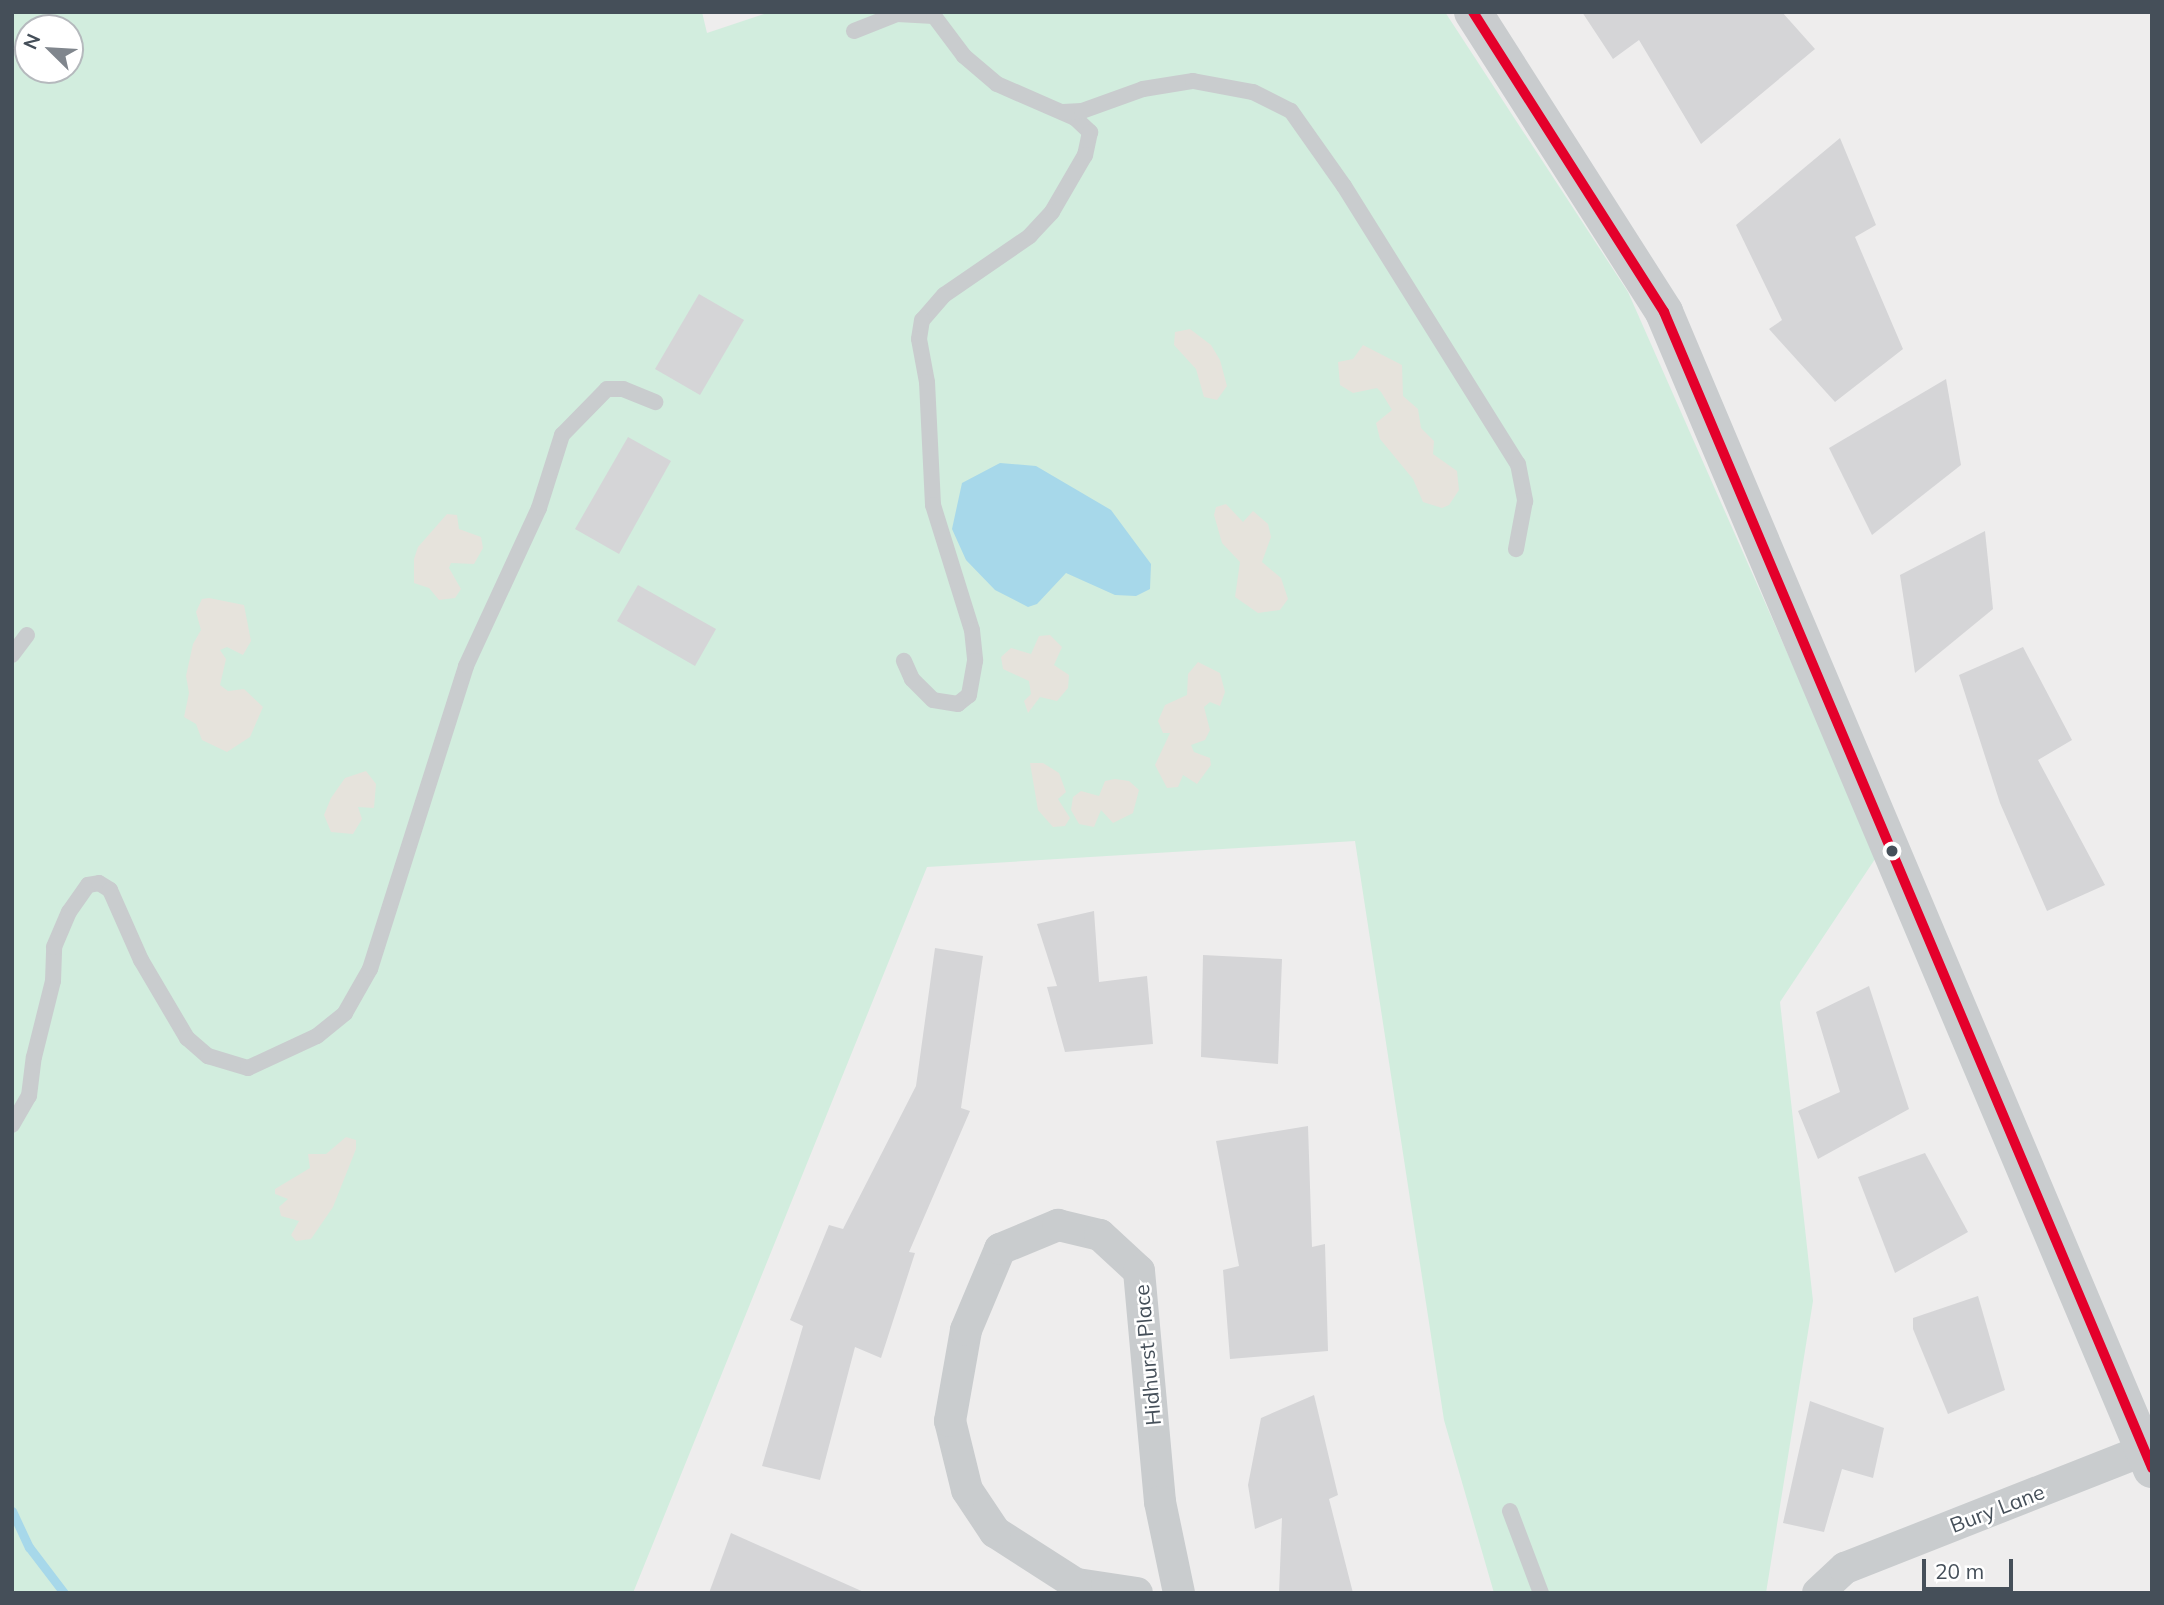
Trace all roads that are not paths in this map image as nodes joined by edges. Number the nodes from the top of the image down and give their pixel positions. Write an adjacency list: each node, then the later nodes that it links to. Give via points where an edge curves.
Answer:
1 (1473, 12): 10 (street, via 1664,312)
2 (854, 31): 3 (lane, via 897,14 934,16 964,56 997,84)
3 (1063, 112): 5 (lane, via 1082,111 1143,89 1193,80 1253,92 1291,111 1344,186 1518,464 1525,502); 8 (lane, via 1084,124 1090,139 1052,212 1030,236 944,295 925,312 920,328 936,520 972,630 975,661 969,695 958,704 933,701 912,680)
4 (656, 402): 9 (lane, via 623,389 607,389 562,435 536,518 466,666 370,969 345,1013 317,1036 248,1068 208,1056 187,1038 141,960 110,890 99,883 89,885 69,912 54,947 53,981 29,1096)
5 (1516, 549)
6 (27, 635): 7 (lane)
7 (12, 654)
8 (904, 661)
9 (12, 1125)
10 (2148, 1460): 15 (street, Bury Lane, via 1845,1568)
11 (1510, 1511): 14 (lane)
12 (1137, 1593): 13 (street, Hidhurst Place, via 1076,1584 995,1532 967,1490 950,1421 967,1330 1000,1249 1058,1225 1100,1235 1139,1271 1160,1502)
13 (1179, 1593)
14 (1541, 1593)
15 (1818, 1593)

